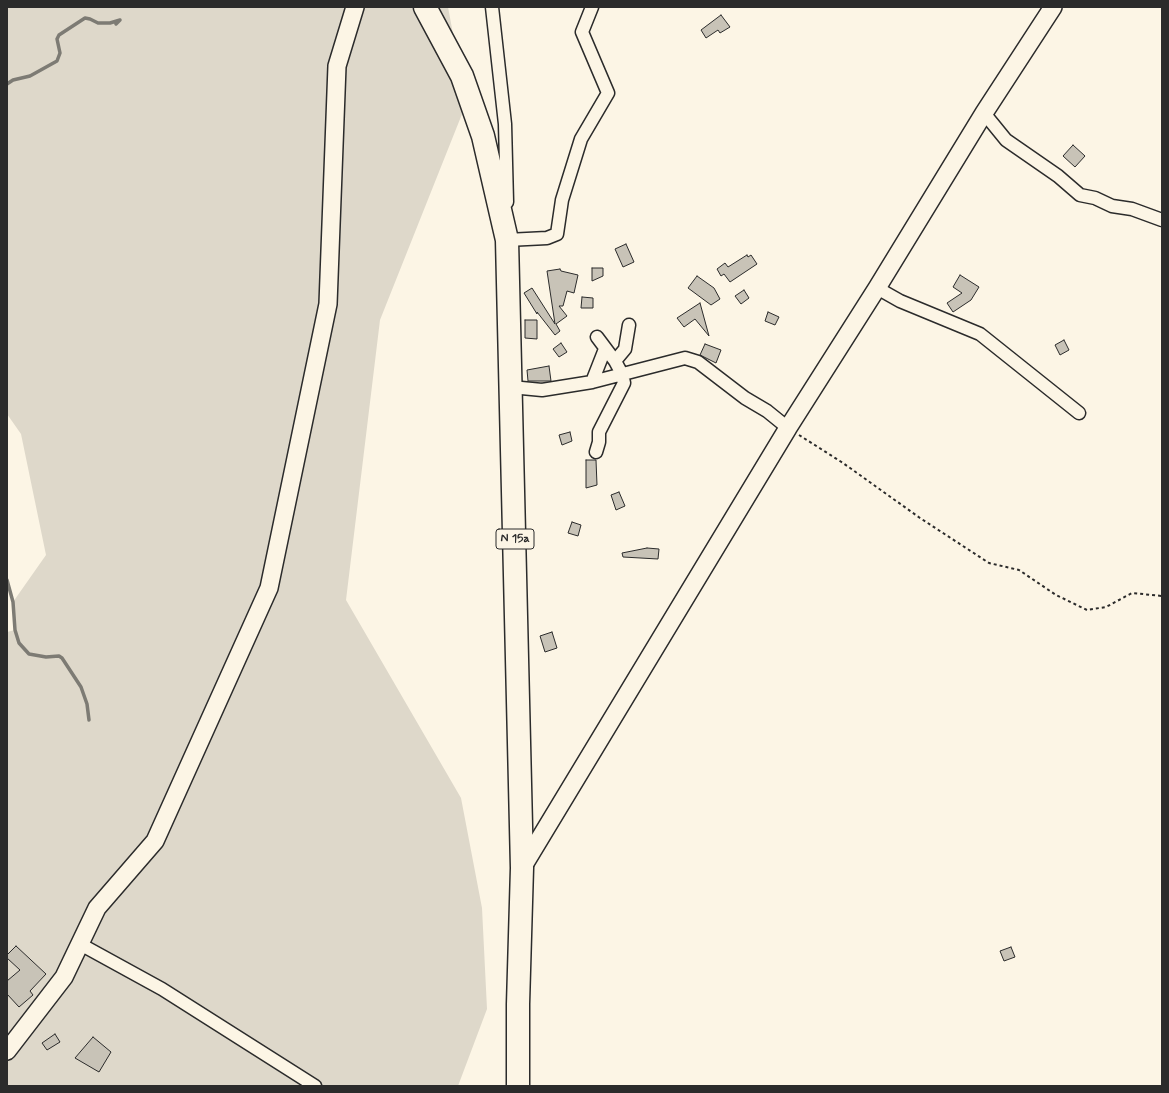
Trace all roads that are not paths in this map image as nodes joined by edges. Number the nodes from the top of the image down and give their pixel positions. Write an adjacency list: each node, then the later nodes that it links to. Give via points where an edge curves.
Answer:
1 (355, 7): 21 (street, via 337,66 328,304 269,588 154,841 97,908)
2 (425, 7): 8 (highway, N 15a, via 462,76 483,136)
3 (492, 7): 8 (street, via 504,124)
4 (592, 7): 8 (street, via 582,32 608,93 581,139 562,200 558,234 547,238)
5 (1053, 7): 6 (street)
6 (984, 113): 7 (street, via 1006,140 1058,176 1080,195); 9 (street)
7 (1162, 220)
8 (508, 240): 16 (highway, N 15a)
9 (877, 288): 17 (street, via 900,301 980,334); 18 (street)
10 (629, 326): 13 (street, via 625,349)
11 (597, 337): 12 (street)
12 (605, 350): 13 (street); 15 (street)
13 (615, 361): 14 (street)
14 (622, 374): 15 (street); 18 (street, via 685,358 698,362); 19 (street, via 624,383 599,432 600,442)
15 (592, 382): 16 (street, via 542,390)
16 (511, 387): 20 (highway, N 15a)
17 (1079, 413)
18 (788, 428): 20 (street)
19 (596, 452)
20 (522, 868): 24 (highway, N 15a)
21 (80, 944): 22 (street, via 64,977); 23 (street, via 162,989)
22 (7, 1051)
23 (316, 1086)
24 (518, 1086)

